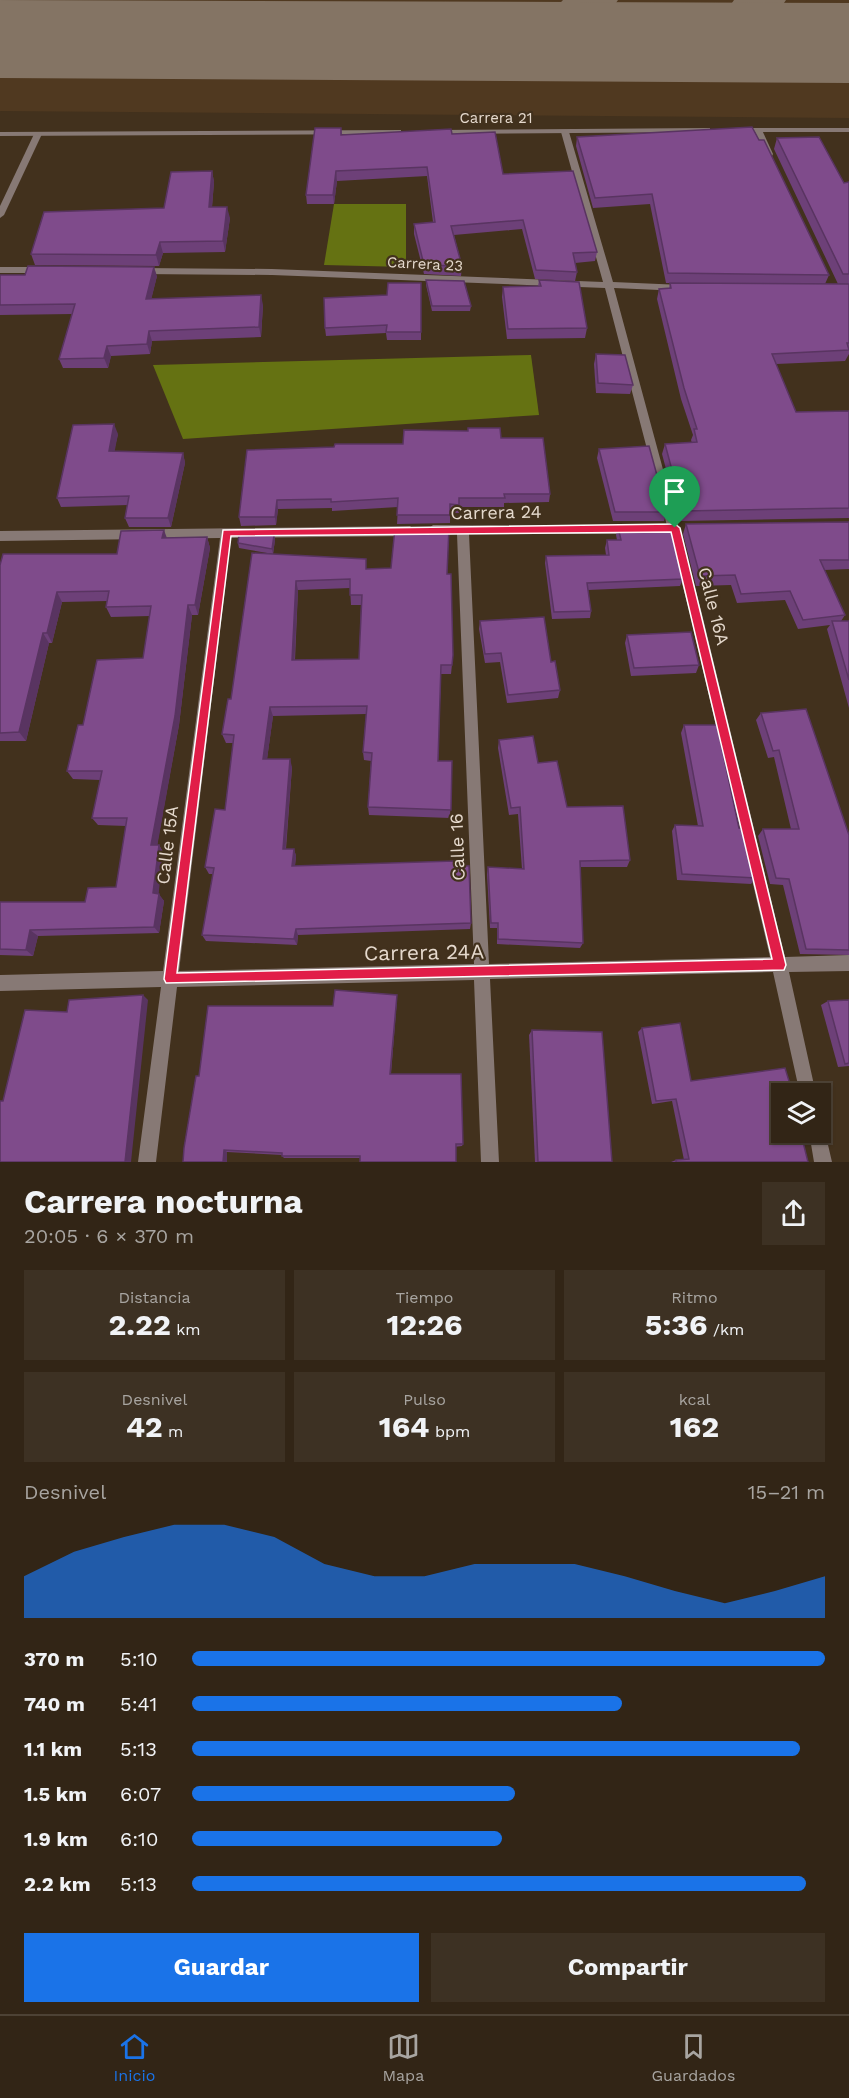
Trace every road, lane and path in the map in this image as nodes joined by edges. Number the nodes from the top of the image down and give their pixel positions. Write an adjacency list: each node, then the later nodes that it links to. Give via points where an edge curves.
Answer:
1 (712, 130): 7 (street, Carrera 21)
2 (724, 130): 3 (street)
3 (758, 130): 4 (street); 10 (street)
4 (849, 130)
5 (409, 132): 9 (street)
6 (421, 132): 7 (street, Carrera 21)
7 (565, 132): 15 (street, Calle 16A)
8 (0, 134): 9 (street)
9 (38, 134): 11 (street)
10 (773, 162)
11 (0, 215)
12 (0, 270): 13 (street)
13 (47, 270)
14 (130, 271): 15 (street, Carrera 23, via 272,272)
15 (611, 288): 16 (street, Carrera 23); 22 (street, Calle 16A, via 675,528)
16 (693, 288)
17 (640, 528): 18 (street, Carrera 24)
18 (463, 530): 19 (street, Carrera 24); 23 (street, Calle 16)
19 (226, 533): 20 (street, Carrera 24); 24 (street, Calle 15A)
20 (0, 536)
21 (849, 963): 22 (street, Carrera 24A)
22 (780, 965): 23 (street, Carrera 24A); 26 (street, Calle 16A)
23 (482, 972): 24 (street, Carrera 24A); 29 (street, Calle 16)
24 (170, 979): 25 (street, Carrera 24A); 28 (street, Calle 15A)
25 (0, 983)
26 (806, 1083)
27 (819, 1143): 30 (street)
28 (147, 1162)
29 (490, 1162)
30 (823, 1162)

